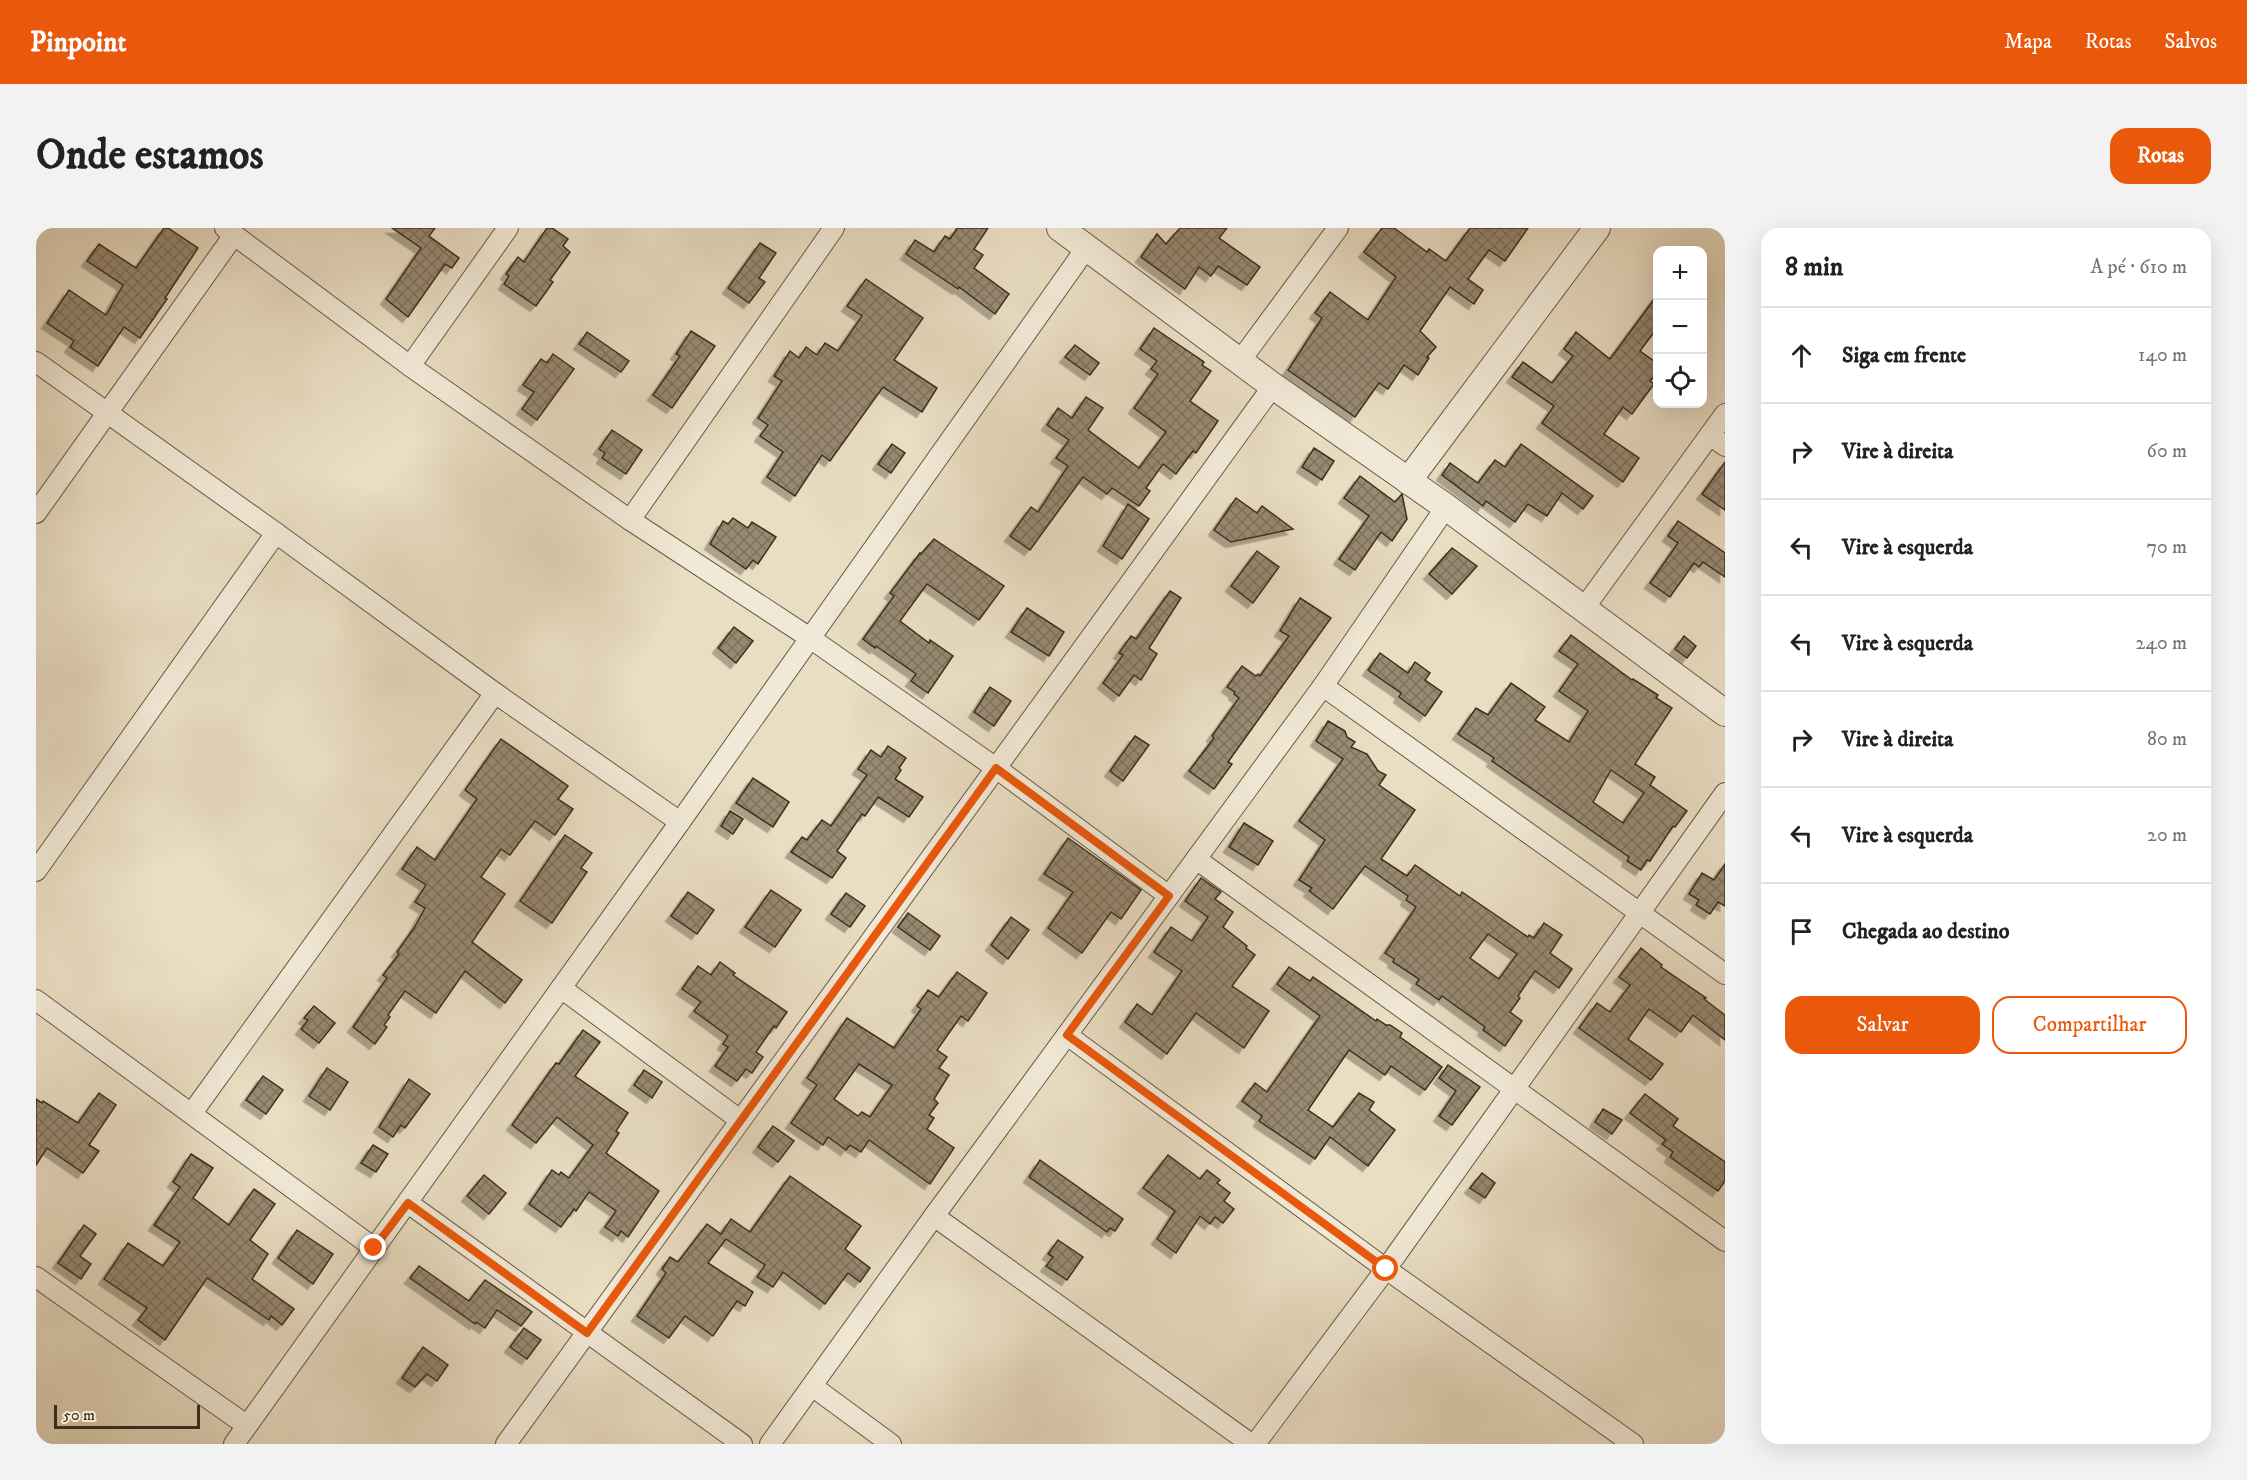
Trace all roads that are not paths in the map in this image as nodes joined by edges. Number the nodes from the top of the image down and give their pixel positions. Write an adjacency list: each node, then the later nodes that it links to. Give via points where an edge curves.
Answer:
1 (508, 228): 9 (street)
2 (834, 228): 17 (street)
3 (1338, 228): 7 (street)
4 (1597, 228): 14 (street)
5 (229, 231): 9 (street); 11 (street)
6 (1076, 235): 7 (street); 20 (street)
7 (1240, 361): 10 (street)
8 (36, 362): 11 (street)
9 (410, 366): 17 (street)
10 (1273, 386): 14 (street); 24 (street)
11 (107, 414): 16 (street); 18 (street)
12 (1725, 414): 13 (street)
13 (1718, 440): 19 (street)
14 (1408, 482): 15 (street)
15 (1446, 507): 19 (street); 21 (street)
16 (36, 513)
17 (630, 520): 20 (street)
18 (276, 533): 22 (street); 28 (street)
19 (1584, 608): 23 (street)
20 (810, 638): 24 (street); 26 (street)
21 (1323, 686): 27 (street); 30 (street)
22 (495, 693): 26 (street); 36 (street)
23 (1725, 713)
24 (996, 768): 29 (street); 37 (street)
25 (1725, 793): 30 (street)
26 (680, 822): 32 (street)
27 (1196, 859): 29 (street); 35 (street)
28 (36, 871)
29 (1169, 896): 34 (street)
30 (1640, 912): 31 (street); 35 (street)
31 (1725, 974)
32 (561, 988): 37 (street); 38 (street)
33 (36, 1000): 36 (street)
34 (1067, 1035): 39 (street); 40 (street); 43 (street)
35 (1513, 1089): 41 (street); 43 (street)
36 (192, 1113): 42 (street)
37 (740, 1120): 45 (street)
38 (408, 1203): 42 (street); 45 (street)
39 (934, 1216): 46 (street); 53 (street)
40 (1356, 1236)
41 (1725, 1241)
42 (374, 1248): 47 (street)
43 (1386, 1269): 53 (street); 54 (street)
44 (36, 1276): 47 (street)
45 (587, 1333): 49 (street); 50 (street)
46 (812, 1386): 51 (street); 52 (street)
47 (246, 1425): 48 (street)
48 (234, 1444)
49 (506, 1444)
50 (742, 1444)
51 (771, 1444)
52 (891, 1444)
53 (1253, 1444)
54 (1632, 1444)

